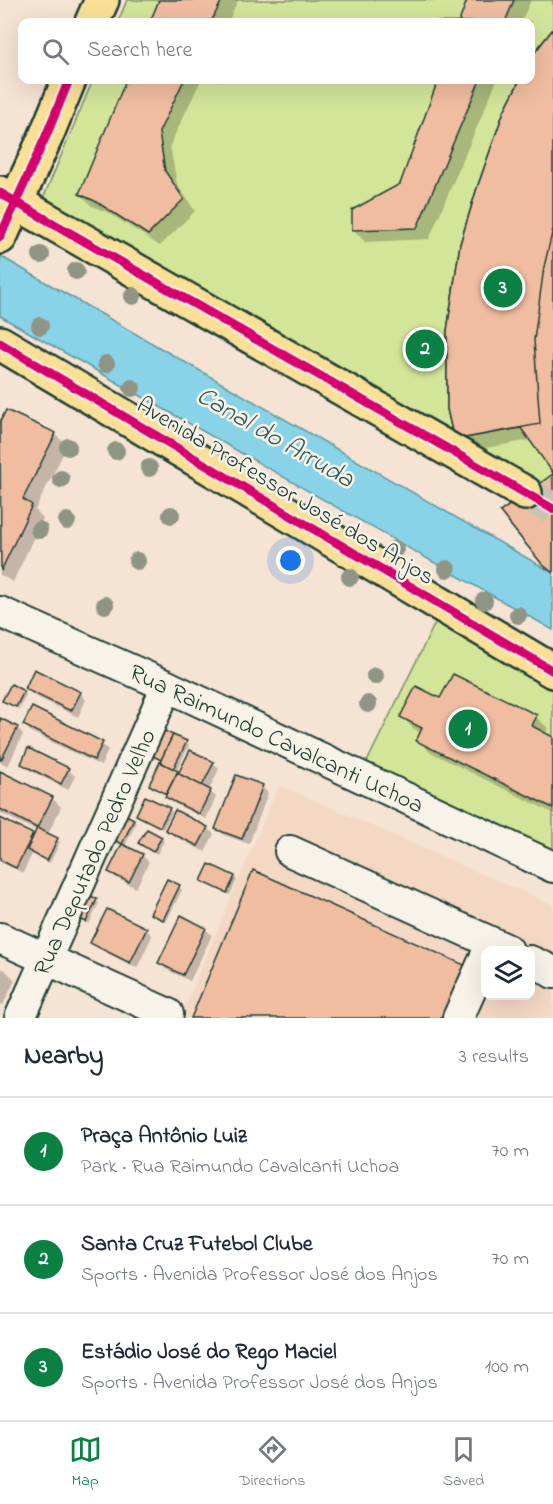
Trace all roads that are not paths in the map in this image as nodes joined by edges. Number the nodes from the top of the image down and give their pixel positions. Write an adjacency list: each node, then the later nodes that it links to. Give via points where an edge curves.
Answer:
1 (67, 84): 2 (main road)
2 (8, 198): 3 (main road); 5 (main road)
3 (1, 235)
4 (0, 343): 7 (main road, Avenida Professor José dos Anjos)
5 (525, 493)
6 (0, 612): 8 (street, Rua Raimundo Cavalcanti Uchoa)
7 (553, 671)
8 (167, 686): 10 (street, Rua Raimundo Cavalcanti Uchoa); 13 (street, Rua Deputado Pedro Velho)
9 (290, 851): 12 (street)
10 (553, 867)
11 (0, 938): 13 (street)
12 (485, 946)
13 (46, 959): 17 (street); 18 (street, Rua Deputado Pedro Velho)
14 (535, 963): 16 (street)
15 (481, 973): 19 (street)
16 (553, 974)
17 (168, 1014)
18 (20, 1018)
19 (458, 1018)

